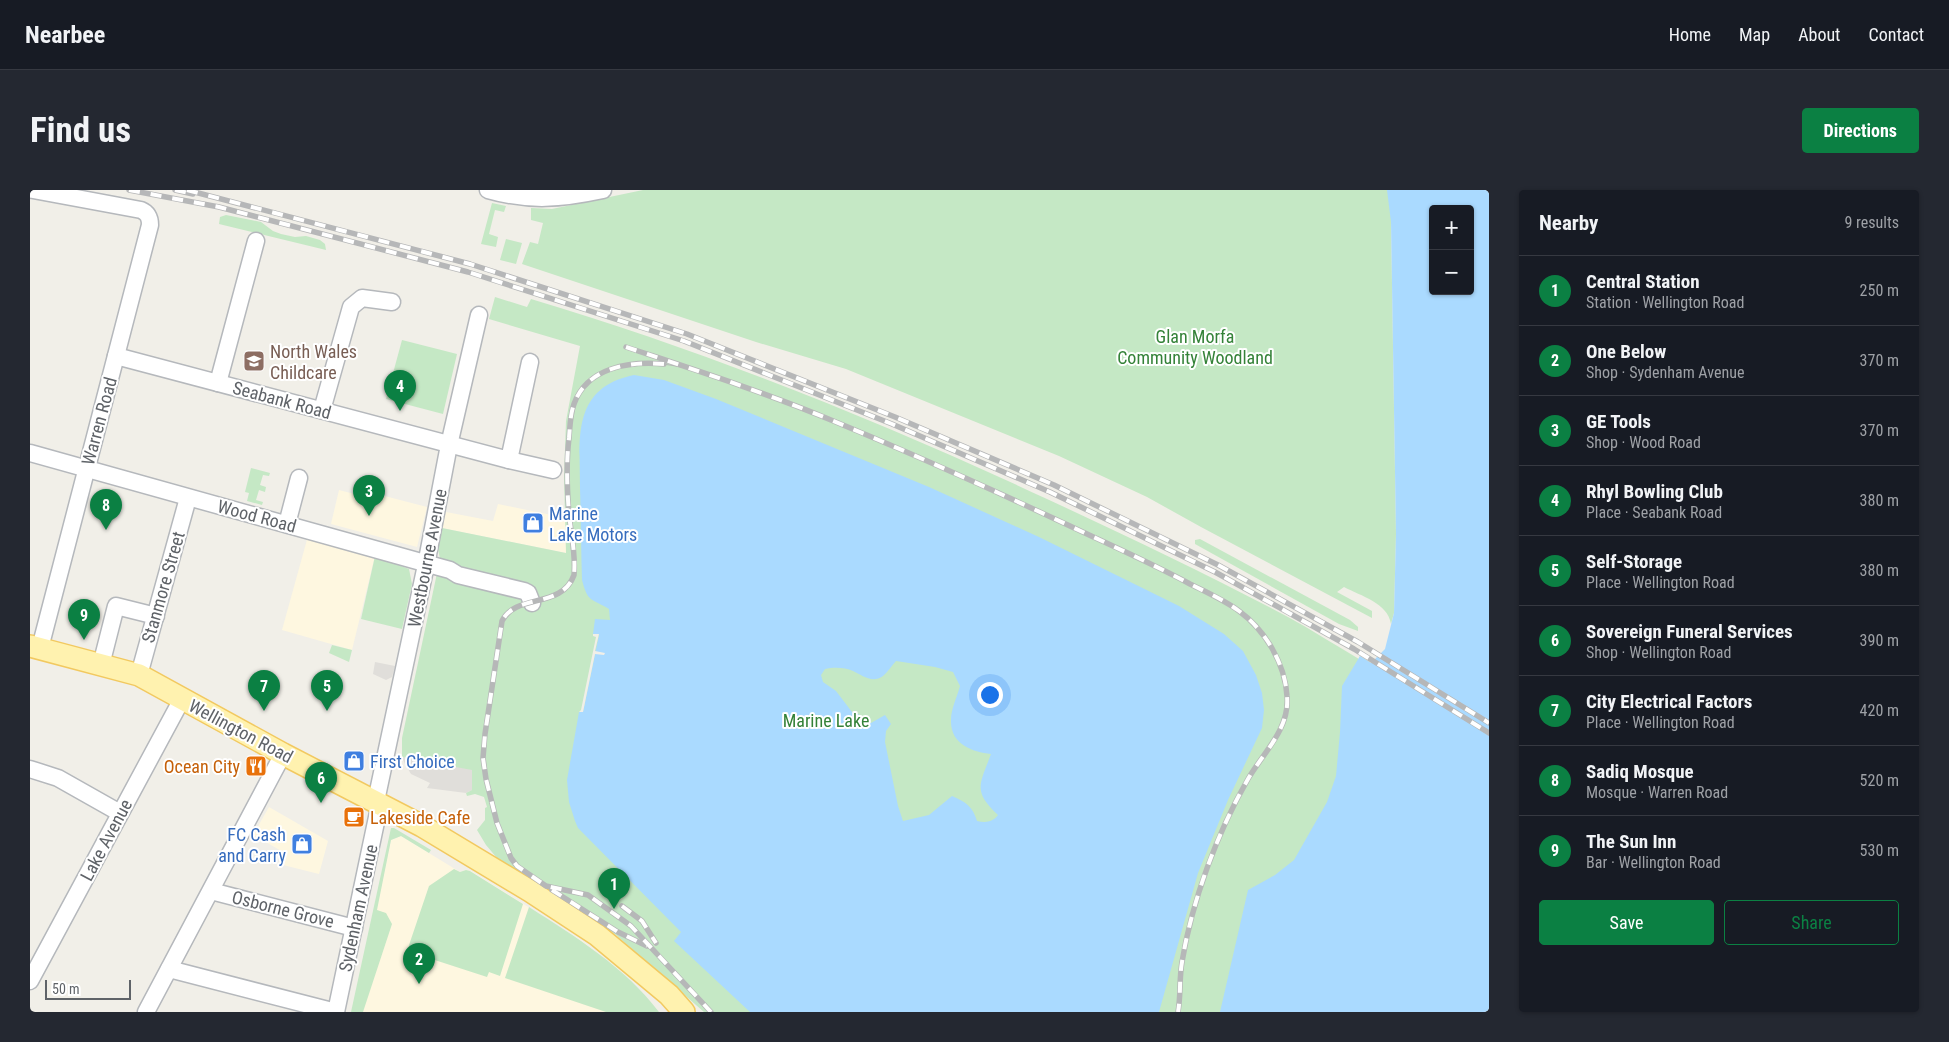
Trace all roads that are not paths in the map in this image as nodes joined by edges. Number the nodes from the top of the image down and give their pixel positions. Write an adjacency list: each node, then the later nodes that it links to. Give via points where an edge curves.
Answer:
1 (33, 190): 9 (street, Warren Road, via 128,206 146,212 150,218)
2 (488, 190): 4 (street)
3 (603, 190): 5 (street)
4 (508, 193): 5 (street, via 528,198)
5 (551, 194)
6 (256, 241): 11 (street)
7 (392, 302): 12 (street, via 362,298 351,307)
8 (479, 315): 13 (street, Westbourne Avenue)
9 (116, 356): 11 (street, Seabank Road); 16 (street, Warren Road)
10 (530, 362): 15 (street)
11 (218, 383): 12 (street, Seabank Road)
12 (322, 410): 13 (street, Seabank Road)
13 (449, 444): 15 (street, Seabank Road); 21 (street, Westbourne Avenue)
14 (30, 453): 16 (street, Wood Road)
15 (509, 460): 17 (street, Seabank Road)
16 (87, 468): 19 (street, Wood Road); 24 (street, Warren Road)
17 (553, 470)
18 (299, 478): 20 (street)
19 (188, 498): 20 (street, Wood Road); 23 (street, Stanmore Street)
20 (287, 524): 21 (street, Wood Road)
21 (426, 565): 22 (street, Wood Road, via 524,591); 30 (street, Westbourne Avenue)
22 (532, 603)
23 (156, 616): 25 (street, via 114,599); 26 (street, Stanmore Street)
24 (35, 647): 25 (main road, Wellington Road)
25 (101, 665): 26 (main road, Wellington Road)
26 (138, 675): 27 (main road, Wellington Road)
27 (182, 699): 28 (main road, Wellington Road); 31 (street, Lake Avenue)
28 (283, 754): 30 (main road, Wellington Road); 32 (street)
29 (30, 770): 31 (street, via 58,778)
30 (378, 802): 33 (street, Sydenham Avenue); 35 (main road, Wellington Road, via 458,846 563,912)
31 (120, 813): 36 (street, Lake Avenue)
32 (211, 890): 33 (street, Osborne Grove); 34 (street)
33 (354, 928): 38 (street, Sydenham Avenue)
34 (169, 969): 37 (street); 38 (street)
35 (641, 972): 39 (main road, Wellington Road); 40 (main road, Wellington Road)
36 (30, 981)
37 (146, 1012)
38 (336, 1012)
39 (671, 1012)
40 (684, 1012)

